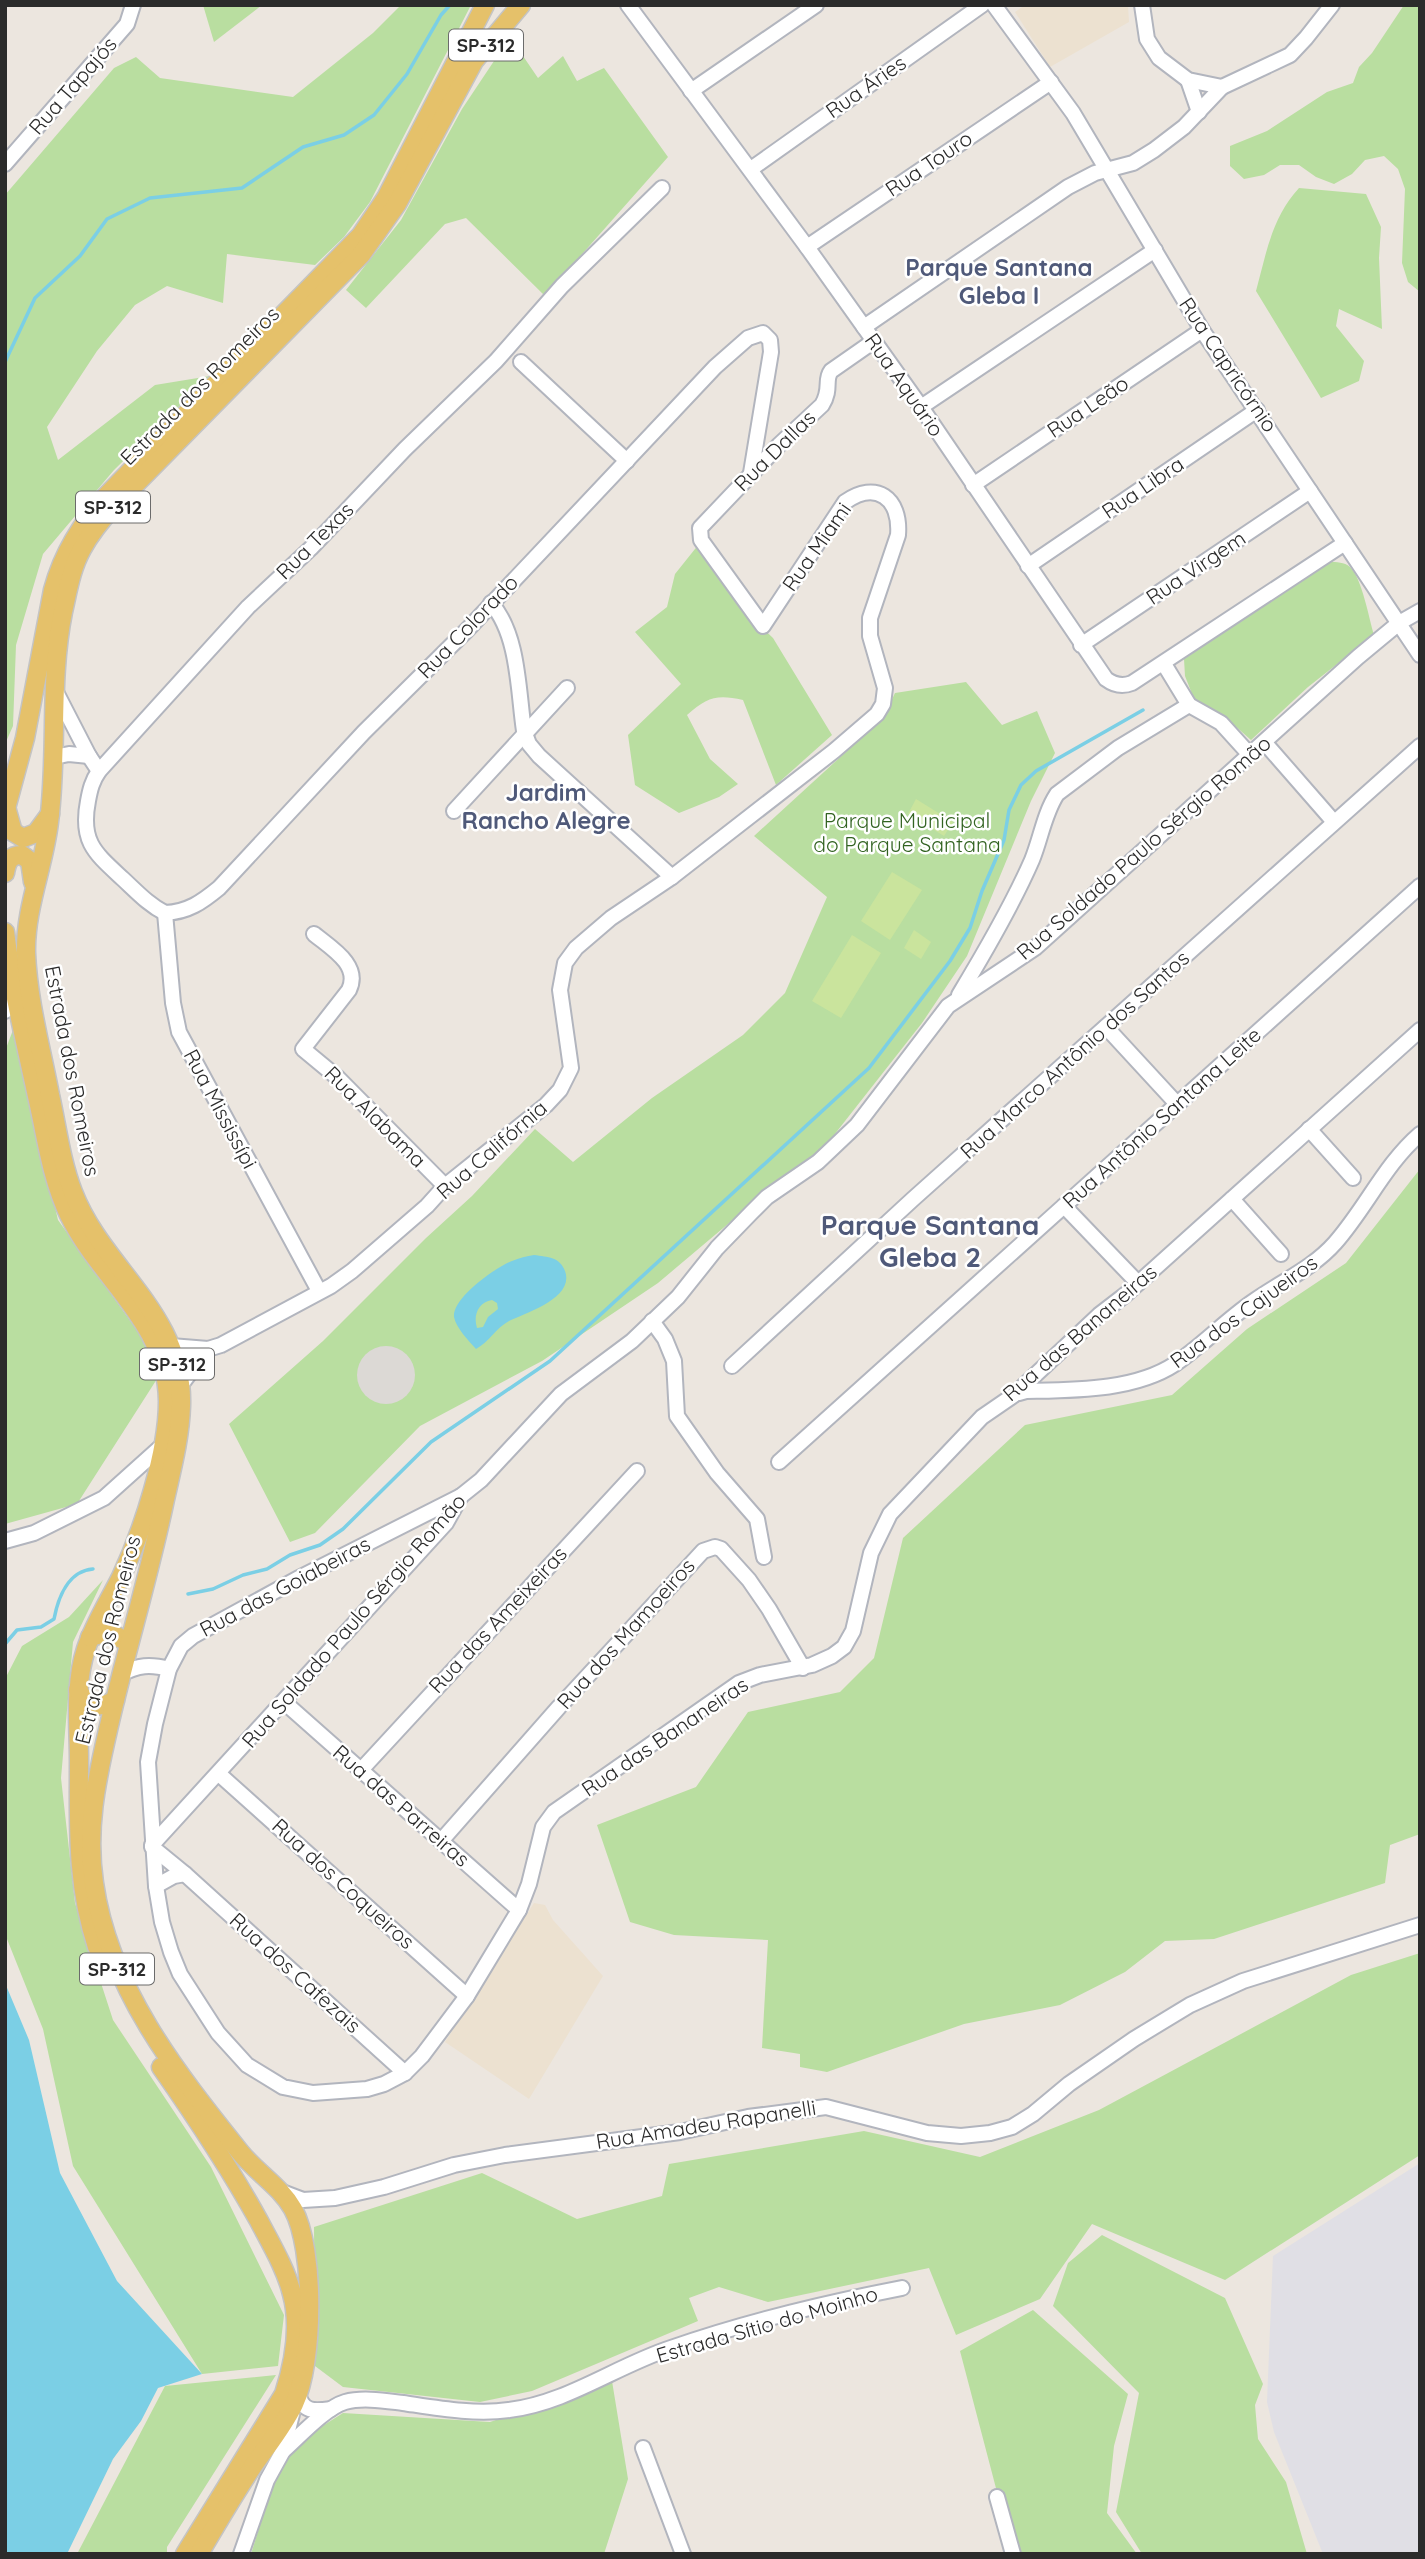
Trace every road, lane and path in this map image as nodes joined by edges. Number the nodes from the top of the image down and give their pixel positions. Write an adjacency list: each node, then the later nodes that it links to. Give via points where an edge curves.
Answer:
1 (133, 5): 15 (street, Rua Tapajós, via 127,24)
2 (485, 5): 51 (main road, Estrada dos Romeiros / SP-312, via 386,198 361,235 79,529 53,590 25,738)
3 (521, 5): 41 (main road, Estrada dos Romeiros / SP-312, via 474,61 397,204 361,255 89,536 71,574 56,647)
4 (816, 5): 13 (street)
5 (982, 5): 16 (street, Rua Áries)
6 (994, 5): 11 (street, Rua Capricórnio)
7 (1142, 5): 10 (street, via 1143,24 1153,50)
8 (1332, 5): 12 (street, via 1290,55)
9 (631, 6): 13 (street, Rua Aquário)
10 (1188, 80): 12 (street); 14 (street)
11 (1051, 82): 17 (street, Rua Capricórnio); 19 (street, Rua Touro)
12 (1222, 86): 14 (street)
13 (691, 91): 16 (street, Rua Aquário)
14 (1199, 112): 17 (street, via 1154,150 1133,163)
15 (5, 164)
16 (751, 169): 19 (street, Rua Aquário)
17 (1108, 169): 20 (street, Rua Capricórnio); 21 (street, via 1068,187)
18 (662, 188): 50 (street, Rua Texas, via 562,286 496,361 248,607)
19 (807, 247): 21 (street, Rua Aquário)
20 (1155, 250): 22 (street, Rua Capricórnio); 25 (street)
21 (864, 327): 23 (street, Rua Aquário)
22 (1202, 330): 26 (street, Rua Capricórnio); 29 (street, Rua Leão)
23 (874, 341): 25 (street, Rua Aquário); 28 (street, Rua Dallas, via 831,371 822,405)
24 (521, 362): 27 (street)
25 (921, 407): 29 (street, Rua Aquário)
26 (1257, 410): 30 (street, Rua Capricórnio); 32 (street, Rua Libra)
27 (626, 461): 28 (street, Rua Colorado, via 734,351 754,335 766,334 771,352); 33 (street, Rua Colorado)
28 (751, 474): 36 (street, Rua Dallas, via 700,533)
29 (973, 485): 32 (street, Rua Aquário)
30 (1310, 491): 31 (street, Rua Capricórnio); 37 (street, Rua Virgem)
31 (1345, 542): 35 (street); 39 (street)
32 (1028, 566): 37 (street, Rua Aquário)
33 (491, 603): 44 (street, via 503,618 512,644); 59 (street, Rua Colorado, via 219,888 196,905)
34 (1420, 611): 35 (street, Rua Soldado Paulo Sérgio Romão)
35 (1399, 623): 38 (street); 45 (street, Rua Soldado Paulo Sérgio Romão)
36 (763, 626): 42 (street, Rua Miami, via 841,506 865,491 883,496 899,522 870,618)
37 (1082, 645): 39 (street, Rua Aquário, via 1112,683 1125,686)
38 (1420, 655)
39 (1164, 664): 43 (street)
40 (567, 688): 44 (street)
41 (54, 689): 48 (street); 49 (main road, Estrada dos Romeiros / SP-312)
42 (885, 696): 56 (street, Rua Califórnia, via 877,714 840,746)
43 (1188, 705): 47 (street, via 1221,723); 62 (street, via 1118,748 1057,794 1032,860)
44 (524, 731): 52 (street); 56 (street, via 539,756)
45 (1265, 743): 47 (street, Rua Soldado Paulo Sérgio Romão); 54 (street)
46 (1420, 746): 54 (street, Rua Marco Antônio dos Santos)
47 (1250, 755): 63 (street, Rua Soldado Paulo Sérgio Romão, via 1035,948)
48 (89, 756): 49 (street); 50 (street)
49 (54, 757): 53 (main road, Estrada dos Romeiros / SP-312)
50 (99, 771): 59 (street, Rua Texas, via 85,815 89,841 138,894)
51 (6, 809): 53 (main road, via 13,832 23,838 36,833)
52 (454, 811)
53 (50, 814): 58 (main road, Estrada dos Romeiros / SP-312)
54 (1334, 821): 67 (street, Rua Marco Antônio dos Santos)
55 (5, 873): 58 (main road, via 11,857 27,857)
56 (673, 877): 73 (street, Rua Califórnia, via 611,918 569,955 560,990 571,1060 564,1083 546,1105)
57 (1420, 886): 69 (street, Rua Antônio Santana Leite)
58 (34, 892): 80 (main road, Estrada dos Romeiros / SP-312, via 27,937 29,984 71,1188 90,1227 152,1310)
59 (165, 913): 78 (street, Rua Mississípi, via 179,1032)
60 (5, 932): 64 (main road, Estrada dos Romeiros / SP-312)
61 (314, 934): 73 (street, Rua Alabama, via 346,963 353,980 303,1049)
62 (988, 944): 63 (street, via 996,959); 65 (street)
63 (1009, 966): 65 (street, Rua Soldado Paulo Sérgio Romão)
64 (13, 986): 66 (street); 85 (main road, Estrada dos Romeiros / SP-312, via 60,1193 80,1235 159,1350 168,1405)
65 (956, 998): 79 (street, Rua Soldado Paulo Sérgio Romão, via 857,1125 818,1162 767,1197)
66 (5, 1011)
67 (1106, 1027): 69 (street); 82 (street, Rua Marco Antônio dos Santos)
68 (1420, 1030): 70 (street, Rua das Bananeiras)
69 (1177, 1104): 75 (street, Rua Antônio Santana Leite)
70 (1310, 1129): 72 (street); 74 (street, Rua das Bananeiras)
71 (1420, 1134): 84 (street, Rua dos Cajueiros, via 1397,1157 1332,1246 1251,1302 1175,1364 1144,1380 1124,1384)
72 (1353, 1178)
73 (445, 1186): 78 (street, Rua Califórnia, via 352,1271)
74 (1231, 1199): 76 (street); 77 (street, Rua das Bananeiras)
75 (1064, 1206): 77 (street); 86 (street, Rua Antônio Santana Leite)
76 (1281, 1254)
77 (1138, 1283): 84 (street, Rua das Bananeiras)
78 (319, 1292): 81 (street, Rua Califórnia)
79 (652, 1321): 88 (street, Rua Soldado Paulo Sérgio Romão, via 561,1394); 92 (street, via 674,1361 677,1416 757,1519)
80 (171, 1346): 81 (street, Rua Califórnia); 83 (main road, Estrada dos Romeiros / SP-312)
81 (208, 1349): 83 (street, Rua Califórnia)
82 (732, 1366)
83 (180, 1386): 94 (main road, Estrada dos Romeiros / SP-312, via 179,1426 170,1473)
84 (1014, 1395): 96 (street, Rua das Bananeiras, via 982,1417 891,1514 872,1553 850,1639 832,1656)
85 (163, 1445): 91 (street, via 104,1498 34,1534); 93 (main road, Estrada dos Romeiros / SP-312, via 133,1547)
86 (779, 1462)
87 (637, 1471): 102 (street, Rua das Ameixeiras)
88 (461, 1496): 89 (street, Rua das Goiabeiras); 90 (street, Rua Soldado Paulo Sérgio Romão)
89 (426, 1513): 90 (street); 97 (street, Rua das Goiabeiras, via 193,1636 181,1646)
90 (446, 1523): 101 (street, Rua Soldado Paulo Sérgio Romão)
91 (5, 1541)
92 (764, 1557)
93 (90, 1637): 94 (main road, via 109,1632); 99 (main road, Estrada dos Romeiros / SP-312)
94 (129, 1643): 95 (street); 98 (main road, Estrada dos Romeiros / SP-312)
95 (150, 1664): 97 (street); 98 (street)
96 (803, 1668): 104 (street, Rua dos Mamoeiros, via 749,1580 721,1549 703,1551); 108 (street, Rua das Bananeiras, via 760,1675 739,1684 554,1812 543,1827)
97 (169, 1669): 105 (street, Rua das Goiabeiras, via 148,1762)
98 (121, 1674): 100 (main road, Estrada dos Romeiros / SP-312)
99 (78, 1690): 100 (main road, via 94,1707); 114 (main road, Estrada dos Romeiros / SP-312, via 78,1857 85,1906 99,1953 130,2019 209,2135)
100 (115, 1700): 112 (main road, Estrada dos Romeiros / SP-312, via 90,1832 97,1903 115,1965 135,2006 187,2083 252,2166)
101 (284, 1702): 102 (street, Rua das Parreiras); 103 (street, Rua Soldado Paulo Sérgio Romão)
102 (361, 1770): 104 (street, Rua das Parreiras)
103 (219, 1774): 105 (street, Rua Soldado Paulo Sérgio Romão); 110 (street, Rua dos Coqueiros)
104 (441, 1841): 108 (street, Rua das Parreiras)
105 (152, 1846): 106 (street, Rua dos Cafezais); 107 (street, Rua das Goiabeiras)
106 (185, 1874): 107 (street); 111 (street, Rua dos Cafezais)
107 (156, 1886): 111 (street, Rua das Bananeiras, via 180,1974 218,2033 247,2065 283,2087 313,2092 368,2089)
108 (519, 1910): 110 (street, Rua das Bananeiras)
109 (1420, 1925): 113 (street, Rua Amadeu Rapanelli, via 1243,1981 1190,2006 1124,2046 1033,2114 990,2133 927,2133 827,2107 454,2165 384,2187)
110 (467, 1996): 111 (street, Rua das Bananeiras)
111 (405, 2073)
112 (280, 2190): 113 (street, via 303,2200); 114 (main road, via 259,2193); 115 (main road, Estrada dos Romeiros / SP-312)
113 (320, 2200): 115 (street, via 307,2211)
114 (252, 2209): 116 (main road, Estrada dos Romeiros / SP-312)
115 (300, 2226): 116 (main road, via 286,2238); 118 (main road, Estrada dos Romeiros / SP-312, via 309,2329 304,2376)
116 (267, 2237): 120 (main road, Estrada dos Romeiros / SP-312, via 286,2275 295,2313 292,2368)
117 (902, 2288): 119 (street, Estrada Sítio do Moinho, via 670,2348 522,2408 470,2410 370,2400 345,2402)
118 (296, 2400): 119 (street, via 311,2411); 122 (main road, Estrada dos Romeiros / SP-312)
119 (331, 2409): 122 (street, Estrada Sítio do Moinho)
120 (275, 2411): 122 (main road); 124 (main road, Estrada dos Romeiros / SP-312)
121 (643, 2448): 127 (street)
122 (275, 2450): 125 (main road, Estrada dos Romeiros / SP-312, via 254,2464); 126 (street)
123 (997, 2497): 128 (street)
124 (185, 2554)
125 (199, 2554)
126 (241, 2554)
127 (683, 2554)
128 (1013, 2554)

